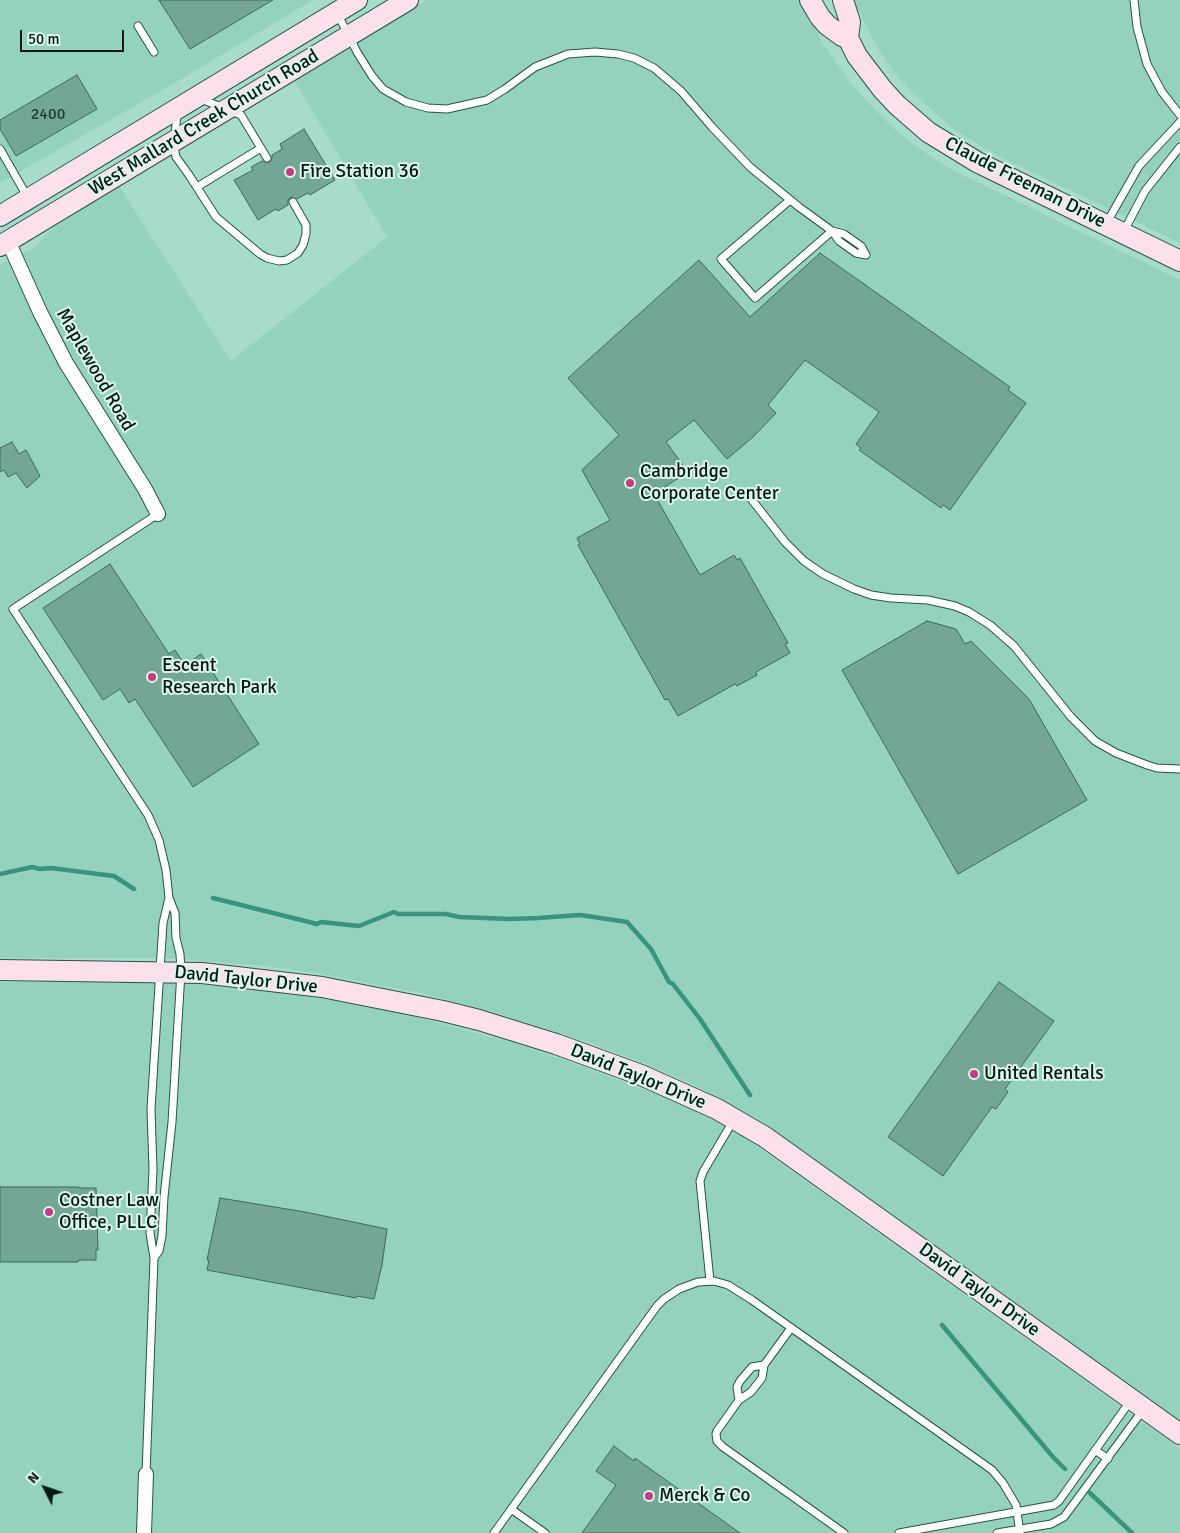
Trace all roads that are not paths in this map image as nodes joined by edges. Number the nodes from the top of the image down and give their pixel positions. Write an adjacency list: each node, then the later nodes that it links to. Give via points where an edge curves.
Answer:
1 (357, 0): 6 (street, West Mallard Creek Church Road)
2 (408, 0): 8 (street, West Mallard Creek Church Road)
3 (810, 0): 9 (street, Claude Freeman Drive, via 827,25)
4 (842, 0): 9 (street, Claude Freeman Drive, via 850,22)
5 (1134, 0): 14 (lane, via 1137,27 1148,64 1160,89)
6 (336, 12): 8 (lane); 11 (street, West Mallard Creek Church Road)
7 (138, 26): 10 (lane)
8 (349, 36): 13 (street, West Mallard Creek Church Road); 23 (lane, via 383,89 406,102 438,109 487,100 535,67 562,56 595,52 634,58 672,82 740,157)
9 (848, 38): 26 (street, Claude Freeman Drive, via 857,56 883,90 928,132 977,162)
10 (154, 52)
11 (196, 97): 12 (street, West Mallard Creek Church Road); 13 (lane)
12 (178, 108): 16 (lane); 22 (street, West Mallard Creek Church Road)
13 (228, 109): 16 (street, West Mallard Creek Church Road); 18 (lane, via 244,118)
14 (1180, 116)
15 (1180, 122): 26 (lane, via 1139,166)
16 (174, 140): 21 (lane, via 176,157); 28 (street, West Mallard Creek Church Road)
17 (1180, 147): 26 (lane)
18 (261, 148): 20 (lane); 21 (lane)
19 (0, 149): 22 (lane)
20 (267, 158)
21 (197, 187): 24 (lane, via 216,218 272,260 292,258 303,245 306,225)
22 (28, 199): 25 (street, West Mallard Creek Church Road)
23 (790, 200): 27 (lane); 27 (lane, via 721,259 755,298)
24 (293, 202)
25 (0, 216)
26 (1114, 229): 29 (street, Claude Freeman Drive)
27 (832, 231): 27 (lane, via 839,241 856,253 866,255 861,246 844,234)
28 (4, 244): 31 (street, Maplewood Road, via 66,363)
29 (1180, 261)
30 (752, 500): 32 (lane, via 785,542 823,574 871,595 928,600 970,612 1014,646 1071,717 1095,740 1147,765)
31 (158, 514): 33 (lane, via 13,609 148,815 159,840)
32 (1180, 768)
33 (169, 898): 35 (lane, via 162,924); 36 (lane, via 174,913)
34 (0, 970): 35 (street, David Taylor Drive)
35 (159, 972): 36 (street, David Taylor Drive); 38 (lane, via 151,1109 150,1241)
36 (181, 972): 37 (street, David Taylor Drive, via 298,983 479,1020 626,1069); 38 (lane, via 162,1236)
37 (734, 1118): 39 (lane, via 700,1181); 43 (street, David Taylor Drive, via 837,1188)
38 (154, 1258): 47 (lane)
39 (710, 1281): 40 (lane, via 735,1288); 48 (lane, via 679,1288 657,1306)
40 (792, 1328): 41 (lane); 49 (lane, via 992,1470)
41 (764, 1365): 42 (lane, via 762,1378 751,1392); 42 (lane, via 752,1367 740,1381 737,1387)
42 (739, 1400): 54 (lane, via 717,1431 717,1441)
43 (1137, 1404): 44 (street, David Taylor Drive); 45 (lane); 46 (lane)
44 (1180, 1434)
45 (1095, 1450): 46 (lane); 49 (lane, via 1056,1503)
46 (1108, 1458): 50 (lane, via 1064,1517 1051,1524)
47 (146, 1474): 51 (street)
48 (511, 1509): 52 (lane); 53 (lane)
49 (1018, 1513): 50 (lane); 55 (lane)
50 (1020, 1531): 56 (lane)
51 (144, 1533)
52 (494, 1533)
53 (545, 1533)
54 (844, 1533)
55 (899, 1533)
56 (997, 1533)

